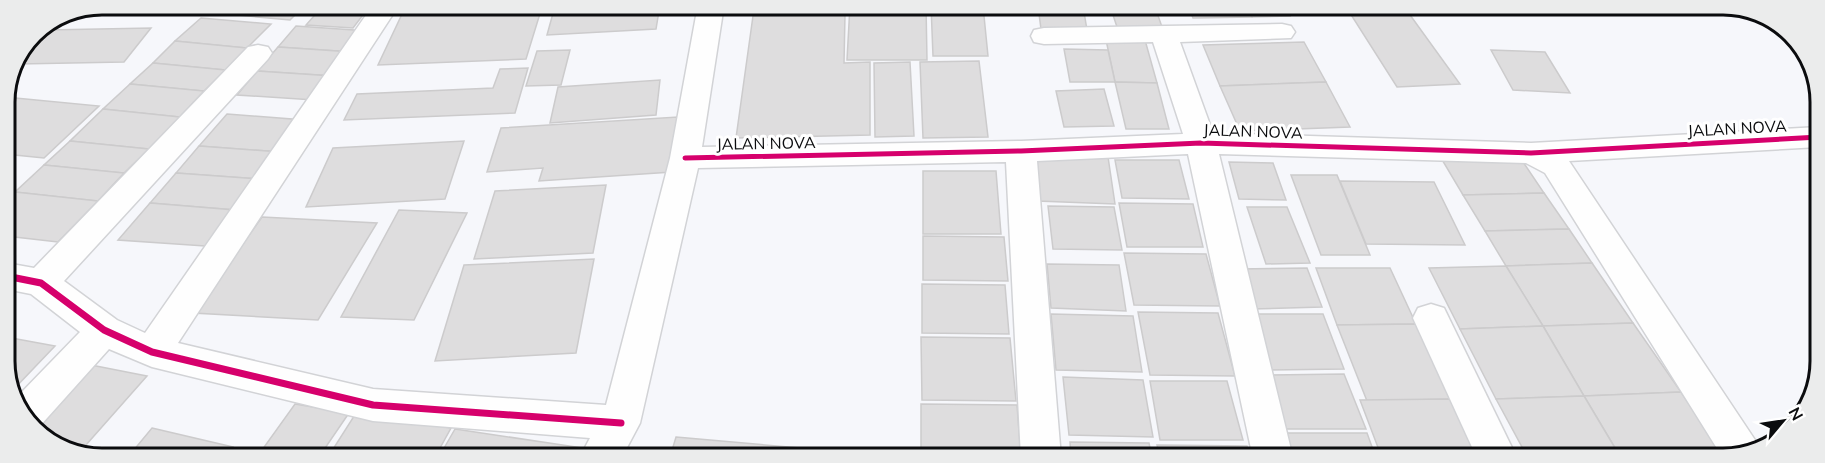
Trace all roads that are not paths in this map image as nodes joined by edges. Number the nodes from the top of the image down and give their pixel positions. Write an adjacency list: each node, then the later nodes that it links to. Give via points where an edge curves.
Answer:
1 (379, 15): 15 (street)
2 (709, 15): 11 (street)
3 (1282, 32): 4 (street)
4 (1164, 34): 5 (street); 8 (street)
5 (1044, 36)
6 (258, 53): 12 (street)
7 (1810, 138): 10 (street, JALAN NOVA)
8 (1201, 143): 9 (street, JALAN NOVA); 10 (street, JALAN NOVA); 21 (street)
9 (1021, 151): 11 (street, JALAN NOVA); 20 (street)
10 (1531, 153): 18 (street, via 1556,165)
11 (686, 158): 17 (street)
12 (23, 280): 14 (street)
13 (1431, 318): 22 (street)
14 (104, 330): 15 (street); 16 (street)
15 (152, 352): 17 (street, via 373,405)
16 (30, 410)
17 (621, 423): 19 (street)
18 (1738, 446)
19 (606, 448)
20 (1040, 448)
21 (1271, 448)
22 (1492, 448)

